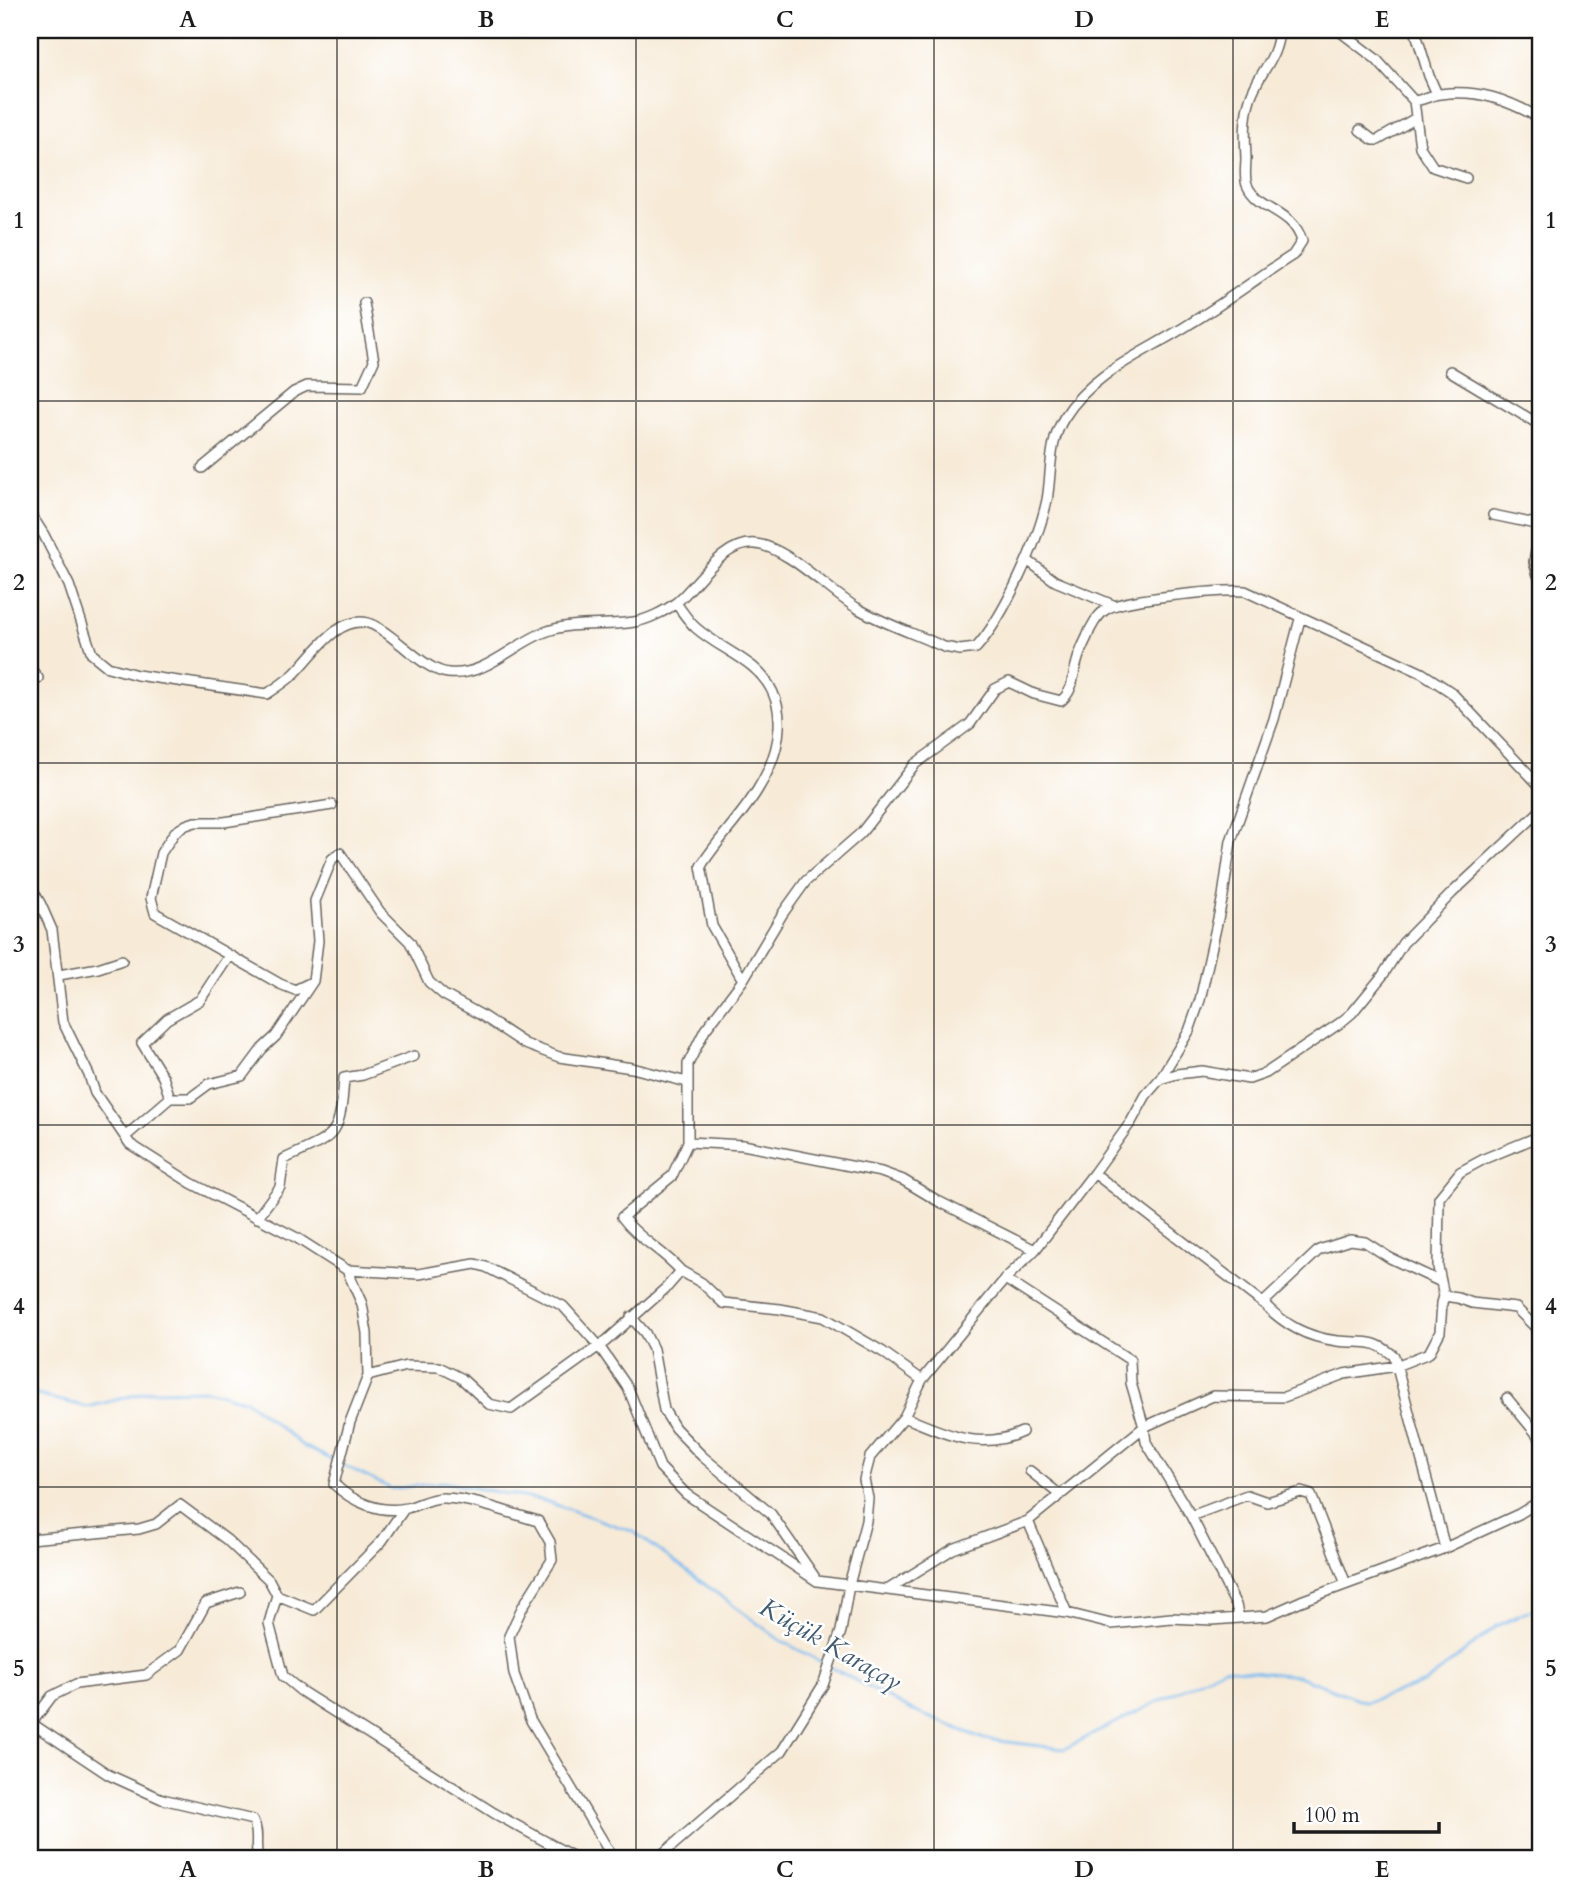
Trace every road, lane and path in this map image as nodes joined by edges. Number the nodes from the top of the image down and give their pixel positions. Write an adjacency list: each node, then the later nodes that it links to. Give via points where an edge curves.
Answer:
1 (1279, 30): 18 (street, via 1278,46 1250,98 1245,126 1247,184 1259,200 1286,216 1302,241 1293,255 1086,390 1053,441 1042,521)
2 (1338, 30): 5 (street, via 1376,60)
3 (1415, 30): 4 (street)
4 (1437, 94): 5 (street); 7 (street, via 1473,92)
5 (1414, 101): 6 (street)
6 (1416, 118): 8 (street, via 1378,140); 9 (street, via 1420,147 1433,167)
7 (1540, 118)
8 (1360, 130)
9 (1466, 177)
10 (364, 303): 13 (street, via 374,361 362,387 307,386 294,391)
11 (1450, 371): 12 (street)
12 (1540, 425)
13 (202, 468)
14 (30, 513): 20 (street, via 69,585 92,654 108,667 137,675 240,691 267,694 291,677 337,630 353,622 369,623 447,673 488,664 544,632 568,625 636,622)
15 (1493, 515): 16 (street)
16 (1540, 525)
17 (1540, 541): 19 (street, via 1536,562)
18 (1027, 560): 20 (street, via 987,636 976,648 960,650 858,608 775,550 754,543 731,550); 21 (street, via 1055,581)
19 (1540, 575)
20 (676, 603): 32 (street, via 695,628 755,668 779,708 779,735 768,770 701,866 712,926)
21 (1113, 605): 22 (street, via 1245,592); 32 (street, via 1102,611 1090,629 1071,692 1062,701 1009,682 995,689 970,724 915,764 861,834 806,881)
22 (1300, 619): 25 (street, via 1422,673 1451,692); 35 (street, via 1275,719 1231,841 1200,1000 1189,1031)
23 (30, 668): 24 (street)
24 (38, 678)
25 (1540, 786)
26 (331, 805): 29 (street, via 224,822 195,822 175,832 161,853 151,898 155,913)
27 (1540, 811): 35 (street, via 1403,943 1383,975 1340,1023 1266,1073 1249,1079 1202,1071)
28 (30, 886): 31 (street, via 52,930)
29 (229, 956): 33 (street, via 295,990); 37 (street, via 200,1000 167,1019 142,1043)
30 (121, 960): 31 (street)
31 (58, 975): 38 (street, via 63,1022 96,1093)
32 (743, 980): 36 (street, via 705,1030 688,1064)
33 (313, 981): 36 (street, via 318,941 315,901 332,859 340,853 380,912 410,943 429,982 444,995 525,1044 559,1057); 37 (street, via 242,1076 209,1084 190,1098)
34 (414, 1056): 42 (street, via 344,1079 337,1129 325,1141 284,1159 280,1187)
35 (1160, 1079): 41 (street)
36 (687, 1082): 40 (street)
37 (170, 1098): 38 (street)
38 (126, 1136): 42 (street, via 130,1144 182,1178)
39 (1540, 1136): 47 (street, via 1460,1172 1439,1198)
40 (688, 1142): 43 (street, via 743,1145 881,1172); 45 (street, via 672,1176 622,1217)
41 (1094, 1173): 43 (street); 49 (street)
42 (257, 1218): 44 (street)
43 (1035, 1250): 46 (street)
44 (347, 1270): 52 (street, via 419,1274 486,1266 564,1306); 54 (street, via 362,1304)
45 (681, 1271): 50 (street); 55 (street, via 723,1303 823,1317)
46 (1005, 1279): 55 (street); 58 (street, via 1130,1360 1131,1382)
47 (1441, 1282): 48 (street); 49 (street, via 1365,1242 1350,1240 1319,1250)
48 (1444, 1296): 51 (street, via 1516,1308); 53 (street, via 1440,1332 1429,1353)
49 (1263, 1303): 53 (street, via 1292,1328 1318,1338 1379,1343 1394,1356)
50 (631, 1317): 52 (street); 69 (street, via 653,1349 664,1410 676,1428 771,1514)
51 (1540, 1332)
52 (599, 1346): 54 (street, via 511,1409 489,1404 461,1378 439,1367 406,1366); 69 (street, via 628,1388 660,1467 686,1494)
53 (1396, 1366): 58 (street, via 1344,1374 1284,1397 1213,1396); 68 (street)
54 (368, 1376): 64 (street, via 334,1484 355,1502)
55 (922, 1380): 57 (street)
56 (1507, 1398): 60 (street)
57 (904, 1417): 59 (street, via 974,1442); 71 (street, via 870,1457 864,1480 866,1521)
58 (1144, 1427): 62 (street); 65 (street, via 1146,1442)
59 (1021, 1432)
60 (1540, 1438)
61 (1030, 1471): 62 (street)
62 (1059, 1494): 66 (street)
63 (1540, 1501): 68 (street)
64 (404, 1508): 74 (street, via 382,1541 314,1610); 80 (street, via 442,1497 538,1521 550,1542 552,1560 509,1636 514,1674 530,1719)
65 (1191, 1516): 70 (street, via 1247,1495 1267,1502 1301,1492 1311,1495); 76 (street)
66 (1028, 1521): 72 (street, via 953,1549); 75 (street)
67 (30, 1539): 74 (street, via 139,1529 156,1524 180,1505 227,1540 269,1580)
68 (1445, 1548): 70 (street)
69 (817, 1581): 71 (street)
70 (1346, 1584): 76 (street, via 1267,1616)
71 (849, 1585): 72 (street); 81 (street, via 841,1631 823,1685 782,1751)
72 (887, 1590): 75 (street)
73 (240, 1592): 77 (street, via 206,1603 180,1650 146,1675 76,1684 52,1696)
74 (277, 1595): 79 (street, via 269,1623 284,1676 301,1691 494,1813)
75 (1067, 1613): 76 (street, via 1111,1624)
76 (1239, 1618)
77 (30, 1724): 78 (street, via 109,1776 162,1799 253,1819 259,1833)
78 (258, 1858)
79 (581, 1858)
80 (613, 1858)
81 (658, 1858)

